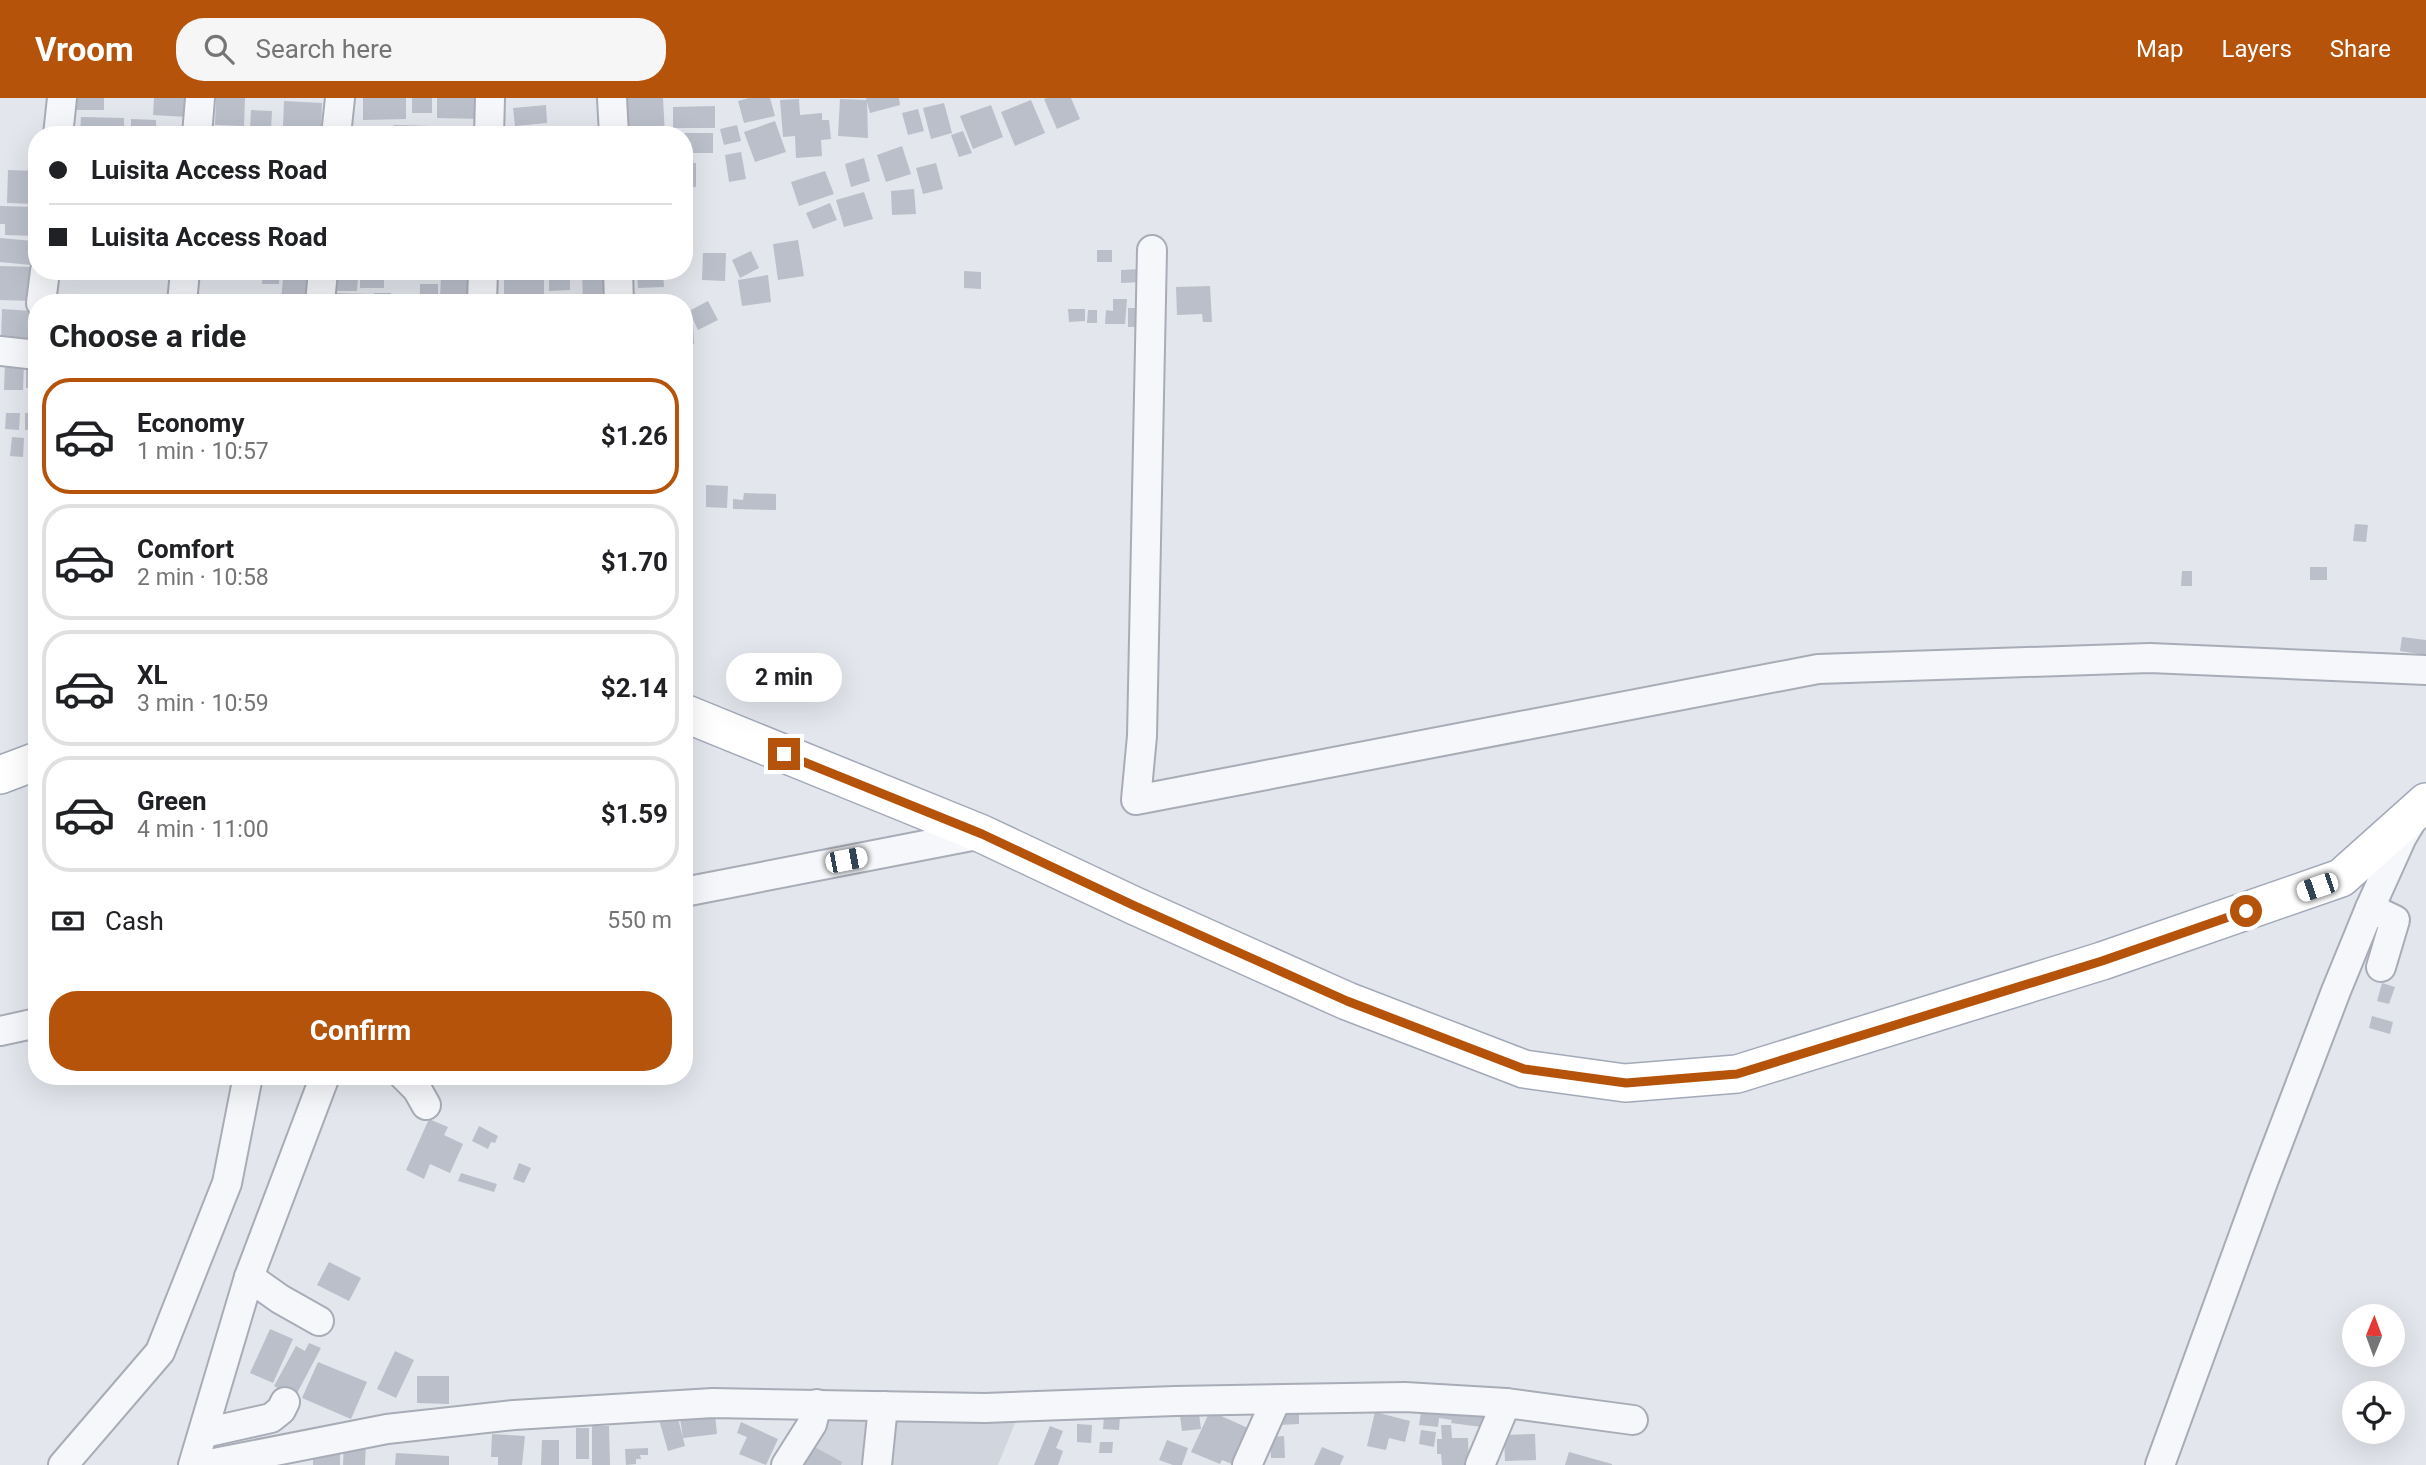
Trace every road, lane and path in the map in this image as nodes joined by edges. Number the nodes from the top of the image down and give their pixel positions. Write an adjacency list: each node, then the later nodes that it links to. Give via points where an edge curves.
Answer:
1 (62, 98): 6 (street)
2 (200, 98): 7 (street)
3 (340, 98): 8 (street)
4 (490, 98): 9 (street)
5 (612, 98): 10 (street)
6 (59, 126)
7 (198, 126)
8 (337, 126)
9 (489, 126)
10 (614, 126)
11 (1152, 250): 14 (street, via 1142,736 1136,800 1818,669 2150,658)
12 (0, 351): 13 (street)
13 (28, 352)
14 (2426, 670)
15 (693, 717): 19 (main road)
16 (28, 764): 17 (main road)
17 (0, 775)
18 (2424, 802): 19 (main road, via 2341,878 2102,961 1737,1074 1626,1083 1524,1069 1385,1015); 21 (street, via 2402,837)
19 (982, 834): 20 (street)
20 (693, 890)
21 (2370, 908): 22 (street, via 2395,920); 45 (street, via 2268,1169)
22 (2381, 967)
23 (28, 1025): 24 (street)
24 (0, 1031)
25 (246, 1085): 38 (street, via 227,1183 160,1352)
26 (322, 1085): 29 (street)
27 (412, 1085): 28 (street)
28 (426, 1105)
29 (249, 1277): 30 (street); 37 (street)
30 (319, 1321)
31 (1276, 1400): 33 (street, via 1405,1397); 35 (street, via 985,1408); 43 (street)
32 (285, 1402): 37 (street, via 271,1418)
33 (1506, 1403): 36 (street); 44 (street)
34 (817, 1404): 35 (street); 40 (street, via 713,1402 453,1421 387,1429); 41 (street, via 811,1424)
35 (883, 1406): 42 (street)
36 (1633, 1420)
37 (204, 1433): 39 (street)
38 (62, 1465)
39 (193, 1465)
40 (204, 1465)
41 (786, 1465)
42 (877, 1465)
43 (1247, 1465)
44 (1480, 1465)
45 (2161, 1465)

